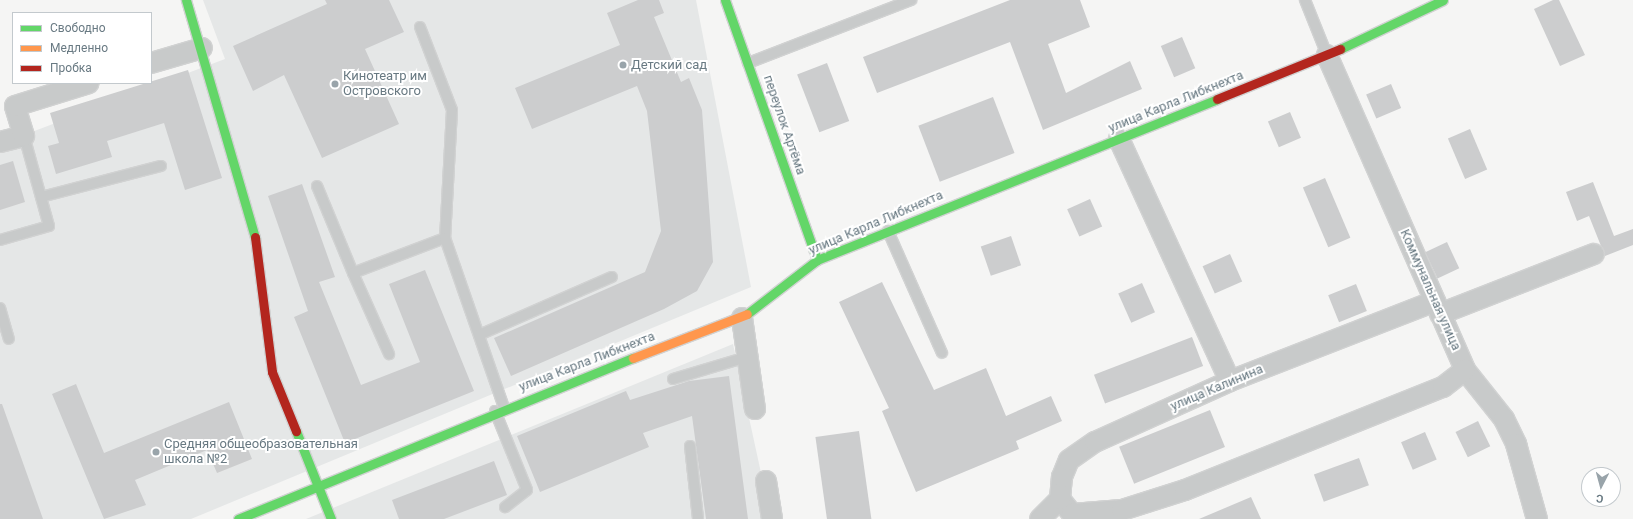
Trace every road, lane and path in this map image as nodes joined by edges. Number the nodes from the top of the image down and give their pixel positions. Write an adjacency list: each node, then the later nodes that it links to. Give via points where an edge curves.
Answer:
1 (186, 0): 7 (street)
2 (725, 0): 9 (street, переулок Артёма)
3 (911, 0): 9 (lane)
4 (1305, 0): 8 (lane)
5 (1443, 0): 8 (street, улица Карла Либкнехта)
6 (420, 27): 19 (lane, via 452,110)
7 (202, 48): 10 (street); 40 (street, via 254,230 272,372)
8 (1327, 55): 13 (street, улица Карла Либкнехта); 26 (street, Коммунальная улица)
9 (748, 63): 22 (street, переулок Артёма)
10 (152, 64)
11 (86, 84): 12 (street, via 15,106)
12 (24, 136): 14 (street); 17 (lane)
13 (1119, 139): 18 (street, улица Карла Либкнехта); 35 (street)
14 (0, 142)
15 (161, 166): 17 (lane)
16 (317, 186): 23 (lane)
17 (41, 197): 20 (lane, via 49,226)
18 (888, 231): 22 (street, улица Карла Либкнехта); 30 (lane)
19 (445, 238): 23 (lane); 28 (lane)
20 (0, 240)
21 (1594, 254): 26 (street, улица Калинина)
22 (817, 260): 27 (street, улица Карла Либкнехта)
23 (353, 273): 31 (lane)
24 (612, 277): 28 (lane)
25 (0, 308): 29 (lane)
26 (1437, 308): 33 (street, Коммунальная улица); 35 (street, улица Калинина)
27 (742, 318): 32 (street); 36 (street, улица Карла Либкнехта)
28 (479, 335): 36 (lane)
29 (9, 338)
30 (942, 353)
31 (389, 354)
32 (747, 357): 34 (lane); 37 (street)
33 (1465, 370): 41 (street, via 1443,387 1184,490 1122,510 1072,514); 48 (street, Коммунальная улица, via 1504,419 1516,444)
34 (673, 379)
35 (1230, 381): 41 (street, улица Калинина, via 1080,450 1069,460 1062,477)
36 (500, 409): 40 (street, улица Карла Либкнехта); 42 (lane, via 527,490)
37 (755, 409)
38 (690, 446): 45 (lane)
39 (766, 481): 46 (street)
40 (317, 485): 43 (street, улица Карла Либкнехта); 44 (street)
41 (1060, 499): 47 (street)
42 (505, 507)
43 (238, 519)
44 (331, 519)
45 (698, 519)
46 (772, 519)
47 (1040, 519)
48 (1537, 519)

